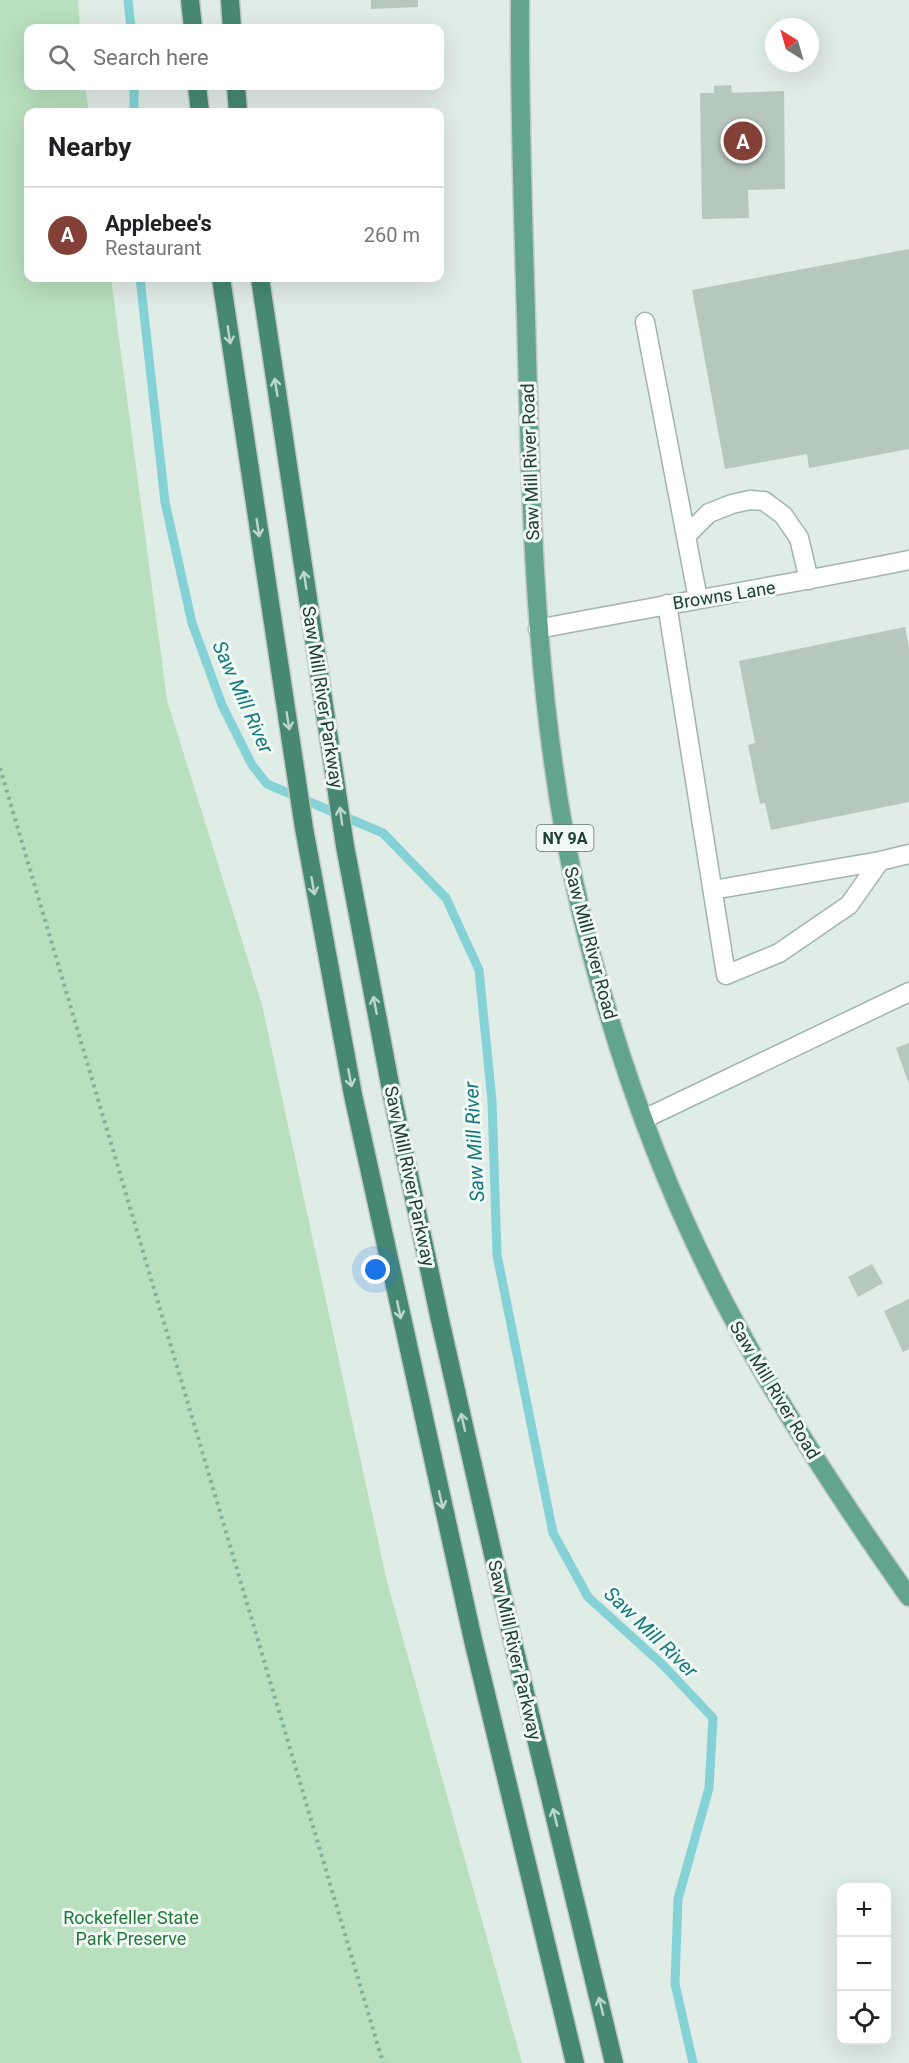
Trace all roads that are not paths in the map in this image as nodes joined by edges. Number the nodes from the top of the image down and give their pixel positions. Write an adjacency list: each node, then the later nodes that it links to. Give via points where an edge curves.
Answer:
1 (190, 0): 4 (highway)
2 (230, 0): 5 (highway)
3 (520, 0): 18 (main road, Saw Mill River Road / NY 9A, via 530,468)
4 (193, 24)
5 (232, 24)
6 (197, 90): 8 (highway)
7 (236, 90): 9 (highway)
8 (200, 108)
9 (238, 108)
10 (222, 282): 25 (highway, one-way to 25, via 304,828 353,1095 472,1640)
11 (261, 282): 26 (highway, Saw Mill River Parkway, one-way to 11, via 517,1659 393,1100 345,846)
12 (645, 322): 13 (street)
13 (686, 536): 15 (street, via 709,513 750,500 764,501 783,515 799,538); 16 (street)
14 (909, 560): 15 (street, Browns Lane)
15 (809, 580): 16 (street, Browns Lane)
16 (698, 599): 17 (street, Browns Lane)
17 (667, 604): 18 (street, Browns Lane); 21 (street)
18 (538, 629): 23 (main road, Saw Mill River Road / NY 9A, via 558,800 578,899 609,1014)
19 (909, 854): 20 (street)
20 (880, 861): 21 (street); 21 (street, via 849,905 779,953 726,975)
21 (713, 890)
22 (909, 992): 23 (street)
23 (644, 1119): 24 (main road, Saw Mill River Road / NY 9A, via 735,1323 849,1511)
24 (909, 1597)
25 (574, 2063)
26 (614, 2063)

